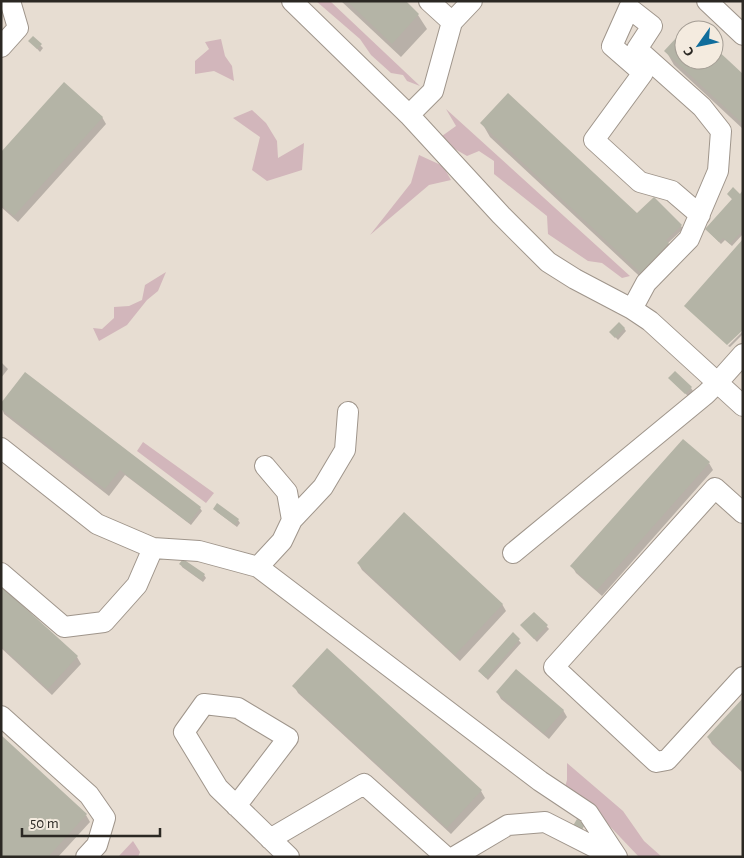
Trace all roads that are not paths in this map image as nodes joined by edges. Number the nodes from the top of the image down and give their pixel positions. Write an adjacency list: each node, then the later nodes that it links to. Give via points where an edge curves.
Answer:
1 (10, 1): 8 (lane, via 18,28)
2 (292, 1): 9 (lane)
3 (429, 1): 6 (lane)
4 (472, 1): 6 (lane)
5 (707, 1): 7 (lane)
6 (452, 22): 9 (lane, via 433,91)
7 (743, 34)
8 (1, 46)
9 (409, 115): 11 (lane, via 548,262)
10 (700, 215): 10 (lane, via 718,171 721,131 702,107 636,49 652,26 629,8 612,46 642,73 594,140 640,182 672,191); 11 (lane, via 689,238 646,283)
11 (632, 309): 13 (lane, via 666,334)
12 (743, 354): 13 (lane)
13 (718, 382): 14 (lane); 21 (lane)
14 (743, 406)
15 (348, 412): 19 (lane, via 344,450 323,487)
16 (1, 448): 20 (lane, via 97,524)
17 (266, 466): 19 (lane, via 287,492)
18 (743, 513): 24 (lane, via 715,488 554,667 656,762 667,760)
19 (292, 520): 22 (lane, via 282,541)
20 (153, 548): 22 (lane, via 199,550); 23 (lane, via 136,585 104,622 64,626)
21 (513, 553)
22 (258, 567): 33 (lane, via 533,776 588,813)
23 (1, 573)
24 (743, 677)
25 (1, 716): 29 (lane, via 89,795 105,818 97,845)
26 (236, 806): 26 (lane, via 218,788 184,732 204,704 238,708 288,738); 27 (lane)
27 (270, 839): 30 (lane); 31 (lane, via 364,784)
28 (593, 852): 32 (lane, via 545,822 508,825); 33 (lane)
29 (86, 857)
30 (289, 857)
31 (446, 857)
32 (454, 857)
33 (615, 857)

